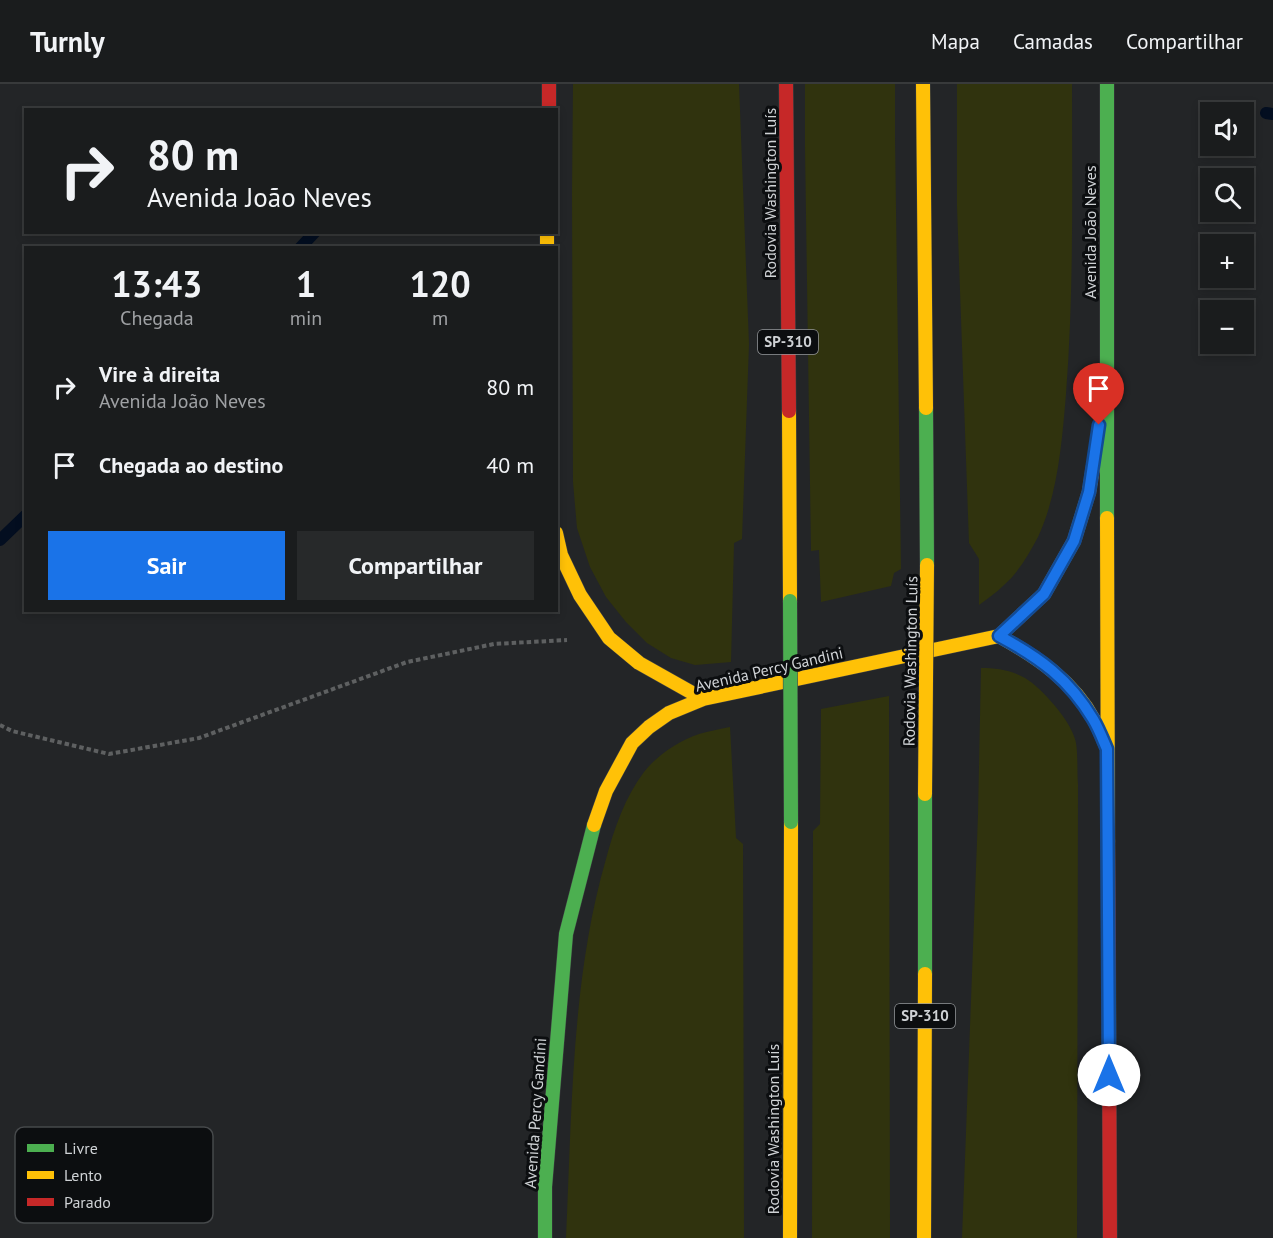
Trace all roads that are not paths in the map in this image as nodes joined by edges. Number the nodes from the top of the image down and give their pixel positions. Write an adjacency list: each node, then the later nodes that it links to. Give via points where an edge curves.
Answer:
1 (549, 84): 5 (main road)
2 (786, 84): 12 (main road, Rodovia Washington Luís / SP-310, bridge)
3 (923, 84): 13 (main road, Rodovia Washington Luís / SP-310, bridge, via 927,565)
4 (1107, 84): 6 (main road, Avenida João Neves)
5 (549, 108)
6 (1106, 381): 8 (main road, Avenida João Neves, via 1089,492 1074,541 1044,594); 10 (main road, Avenida João Neves)
7 (558, 542): 9 (main road, via 580,595 609,638 639,663)
8 (999, 636): 9 (main road, Avenida Percy Gandini); 10 (main road, Avenida João Neves, via 1054,670 1094,720)
9 (703, 699): 11 (main road, Avenida Percy Gandini, via 669,713 632,743 606,791 590,836 566,934 545,1187)
10 (1107, 749): 14 (main road, Avenida João Neves)
11 (545, 1238)
12 (790, 1238)
13 (924, 1238)
14 (1110, 1238)

